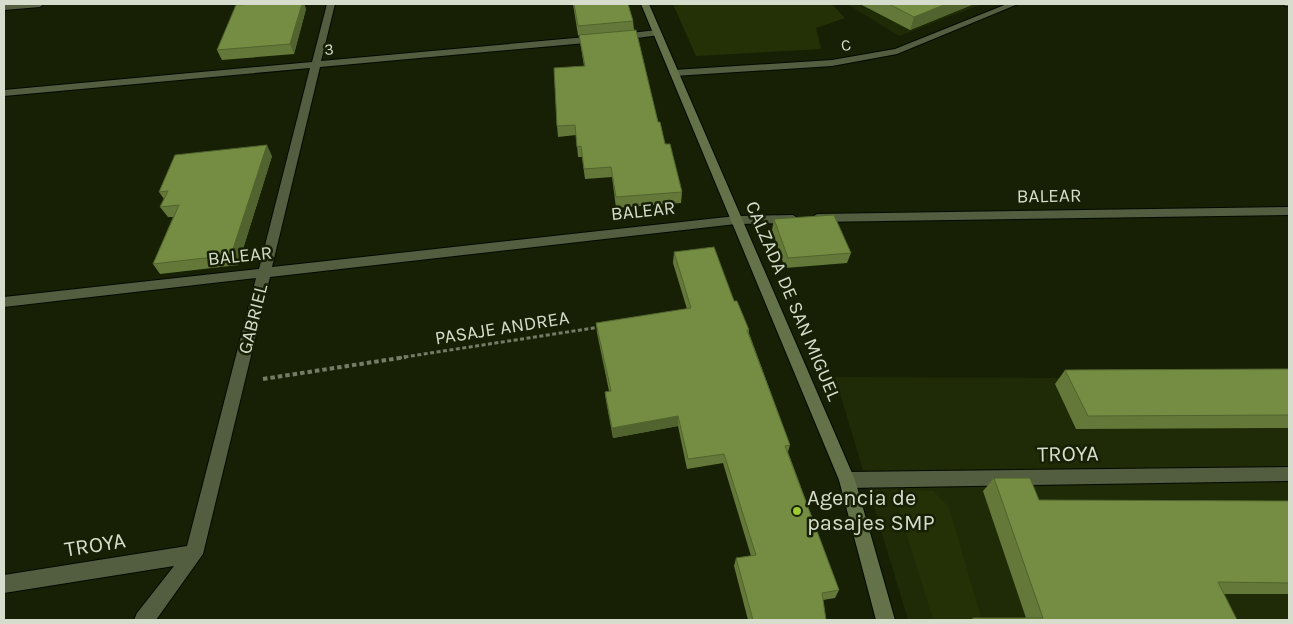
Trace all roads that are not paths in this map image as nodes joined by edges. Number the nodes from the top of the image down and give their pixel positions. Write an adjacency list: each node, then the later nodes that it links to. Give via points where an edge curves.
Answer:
1 (40, 4): 5 (street)
2 (331, 4): 7 (street, GABRIEL)
3 (645, 4): 6 (main road, CALZADA DE SAN MIGUEL)
4 (1014, 4): 8 (street, C, via 897,51 832,63)
5 (4, 7)
6 (657, 33): 7 (street, 3); 8 (main road, CALZADA DE SAN MIGUEL)
7 (316, 65): 9 (street, 3); 12 (street, GABRIEL)
8 (674, 73): 11 (main road, CALZADA DE SAN MIGUEL)
9 (4, 93)
10 (1289, 211): 11 (street, BALEAR)
11 (736, 220): 12 (street, BALEAR); 15 (main road, CALZADA DE SAN MIGUEL)
12 (264, 272): 13 (street, BALEAR); 16 (street, GABRIEL)
13 (4, 302)
14 (1289, 474): 15 (street, TROYA)
15 (847, 480): 19 (main road, CALZADA DE SAN MIGUEL)
16 (194, 554): 17 (street, TROYA); 18 (street, GABRIEL)
17 (4, 584)
18 (144, 620)
19 (886, 620)

